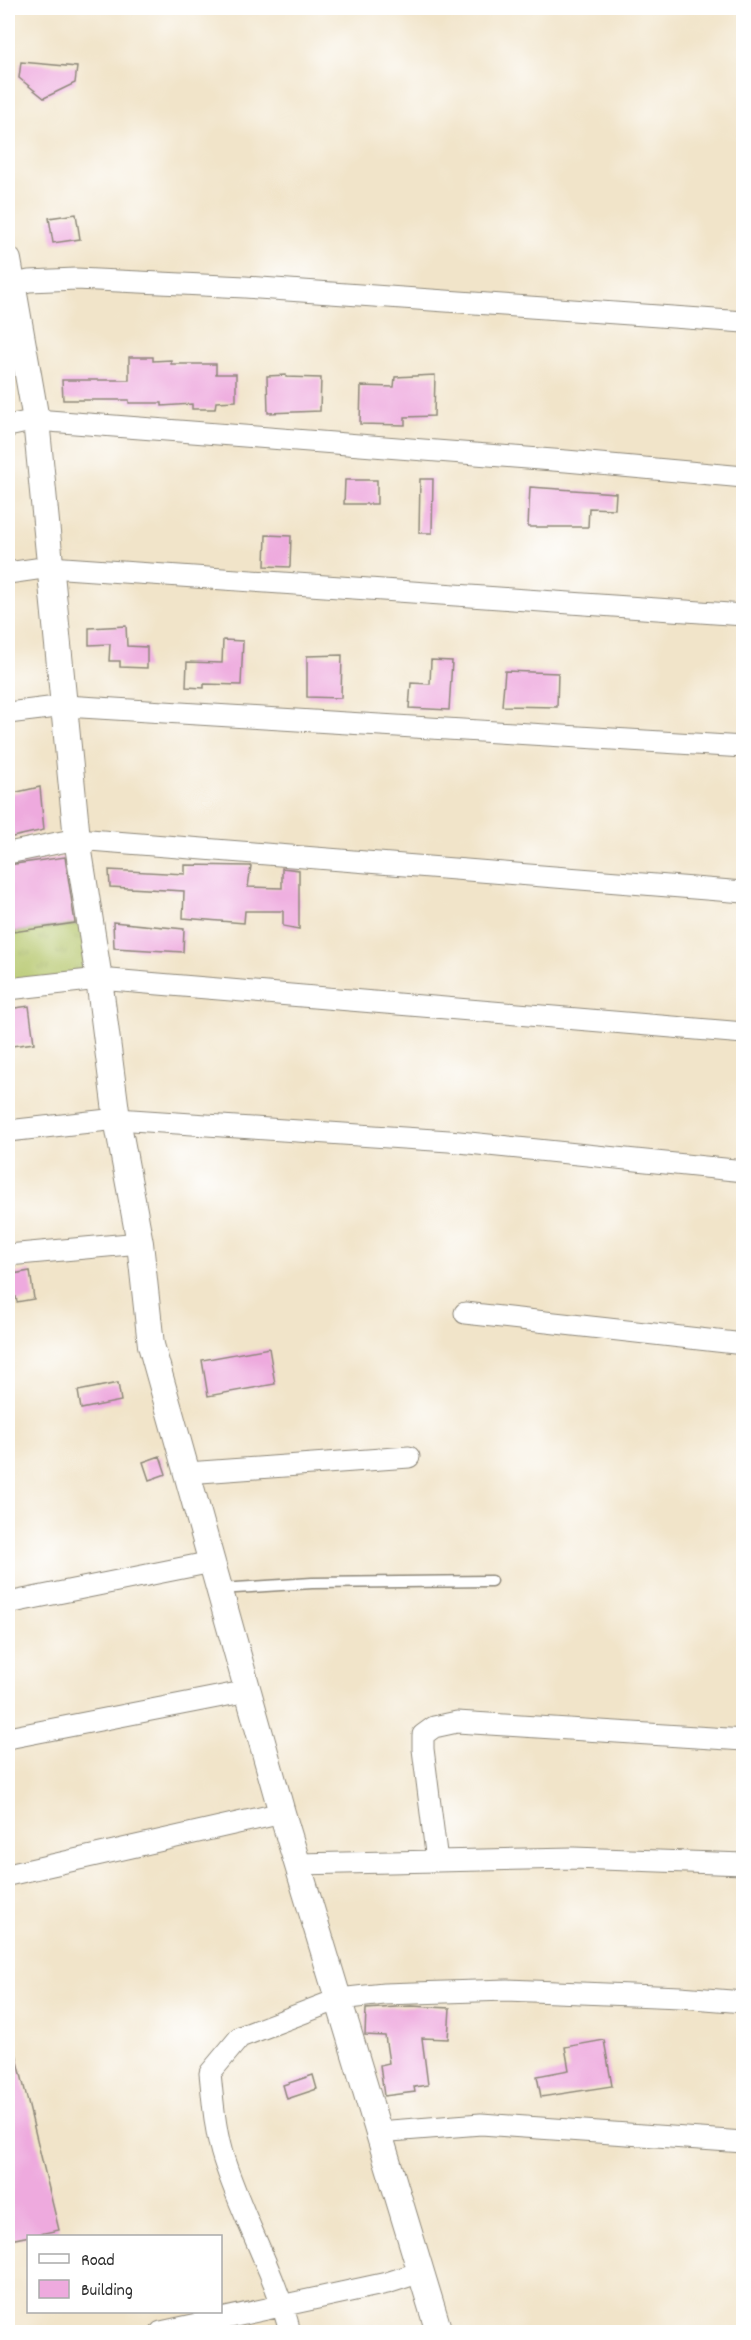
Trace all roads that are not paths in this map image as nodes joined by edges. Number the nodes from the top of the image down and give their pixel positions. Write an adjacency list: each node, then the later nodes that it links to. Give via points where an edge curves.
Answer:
1 (10, 286): 2 (street, via 76,279 245,287); 3 (street)
2 (744, 322)
3 (36, 420): 4 (street); 5 (street); 6 (street)
4 (8, 426)
5 (744, 477)
6 (50, 567): 7 (street); 8 (street); 9 (street)
7 (8, 573)
8 (744, 615)
9 (65, 706): 10 (street); 11 (street); 12 (street)
10 (8, 713)
11 (744, 747)
12 (77, 839): 13 (street); 14 (street); 15 (street)
13 (8, 853)
14 (744, 892)
15 (99, 979): 16 (street); 17 (street); 18 (street)
16 (8, 989)
17 (744, 1033)
18 (117, 1119): 19 (street); 20 (street, via 449,1142); 21 (street)
19 (8, 1131)
20 (744, 1171)
21 (140, 1243): 22 (street); 26 (street, via 151,1345)
22 (8, 1255)
23 (465, 1313): 24 (street)
24 (744, 1344)
25 (409, 1457): 26 (street)
26 (187, 1473): 27 (street)
27 (212, 1562): 29 (street); 30 (street)
28 (491, 1581): 29 (lane, via 312,1582)
29 (220, 1589): 31 (street)
30 (8, 1603)
31 (248, 1691): 32 (street); 34 (street)
32 (8, 1738)
33 (744, 1740): 35 (street, via 457,1722 434,1727 423,1735 423,1749)
34 (282, 1813): 36 (street); 38 (street)
35 (437, 1861): 36 (street); 37 (street, via 573,1857)
36 (298, 1864): 39 (street)
37 (744, 1864)
38 (8, 1875)
39 (339, 1999): 40 (street, via 507,1990); 41 (street); 44 (street, via 240,2037 210,2073 224,2159)
40 (744, 2002)
41 (378, 2132): 42 (street, via 481,2124); 43 (street)
42 (744, 2142)
43 (421, 2272): 44 (street); 47 (street)
44 (283, 2306): 45 (street); 46 (street)
45 (161, 2332)
46 (290, 2332)
47 (439, 2332)

